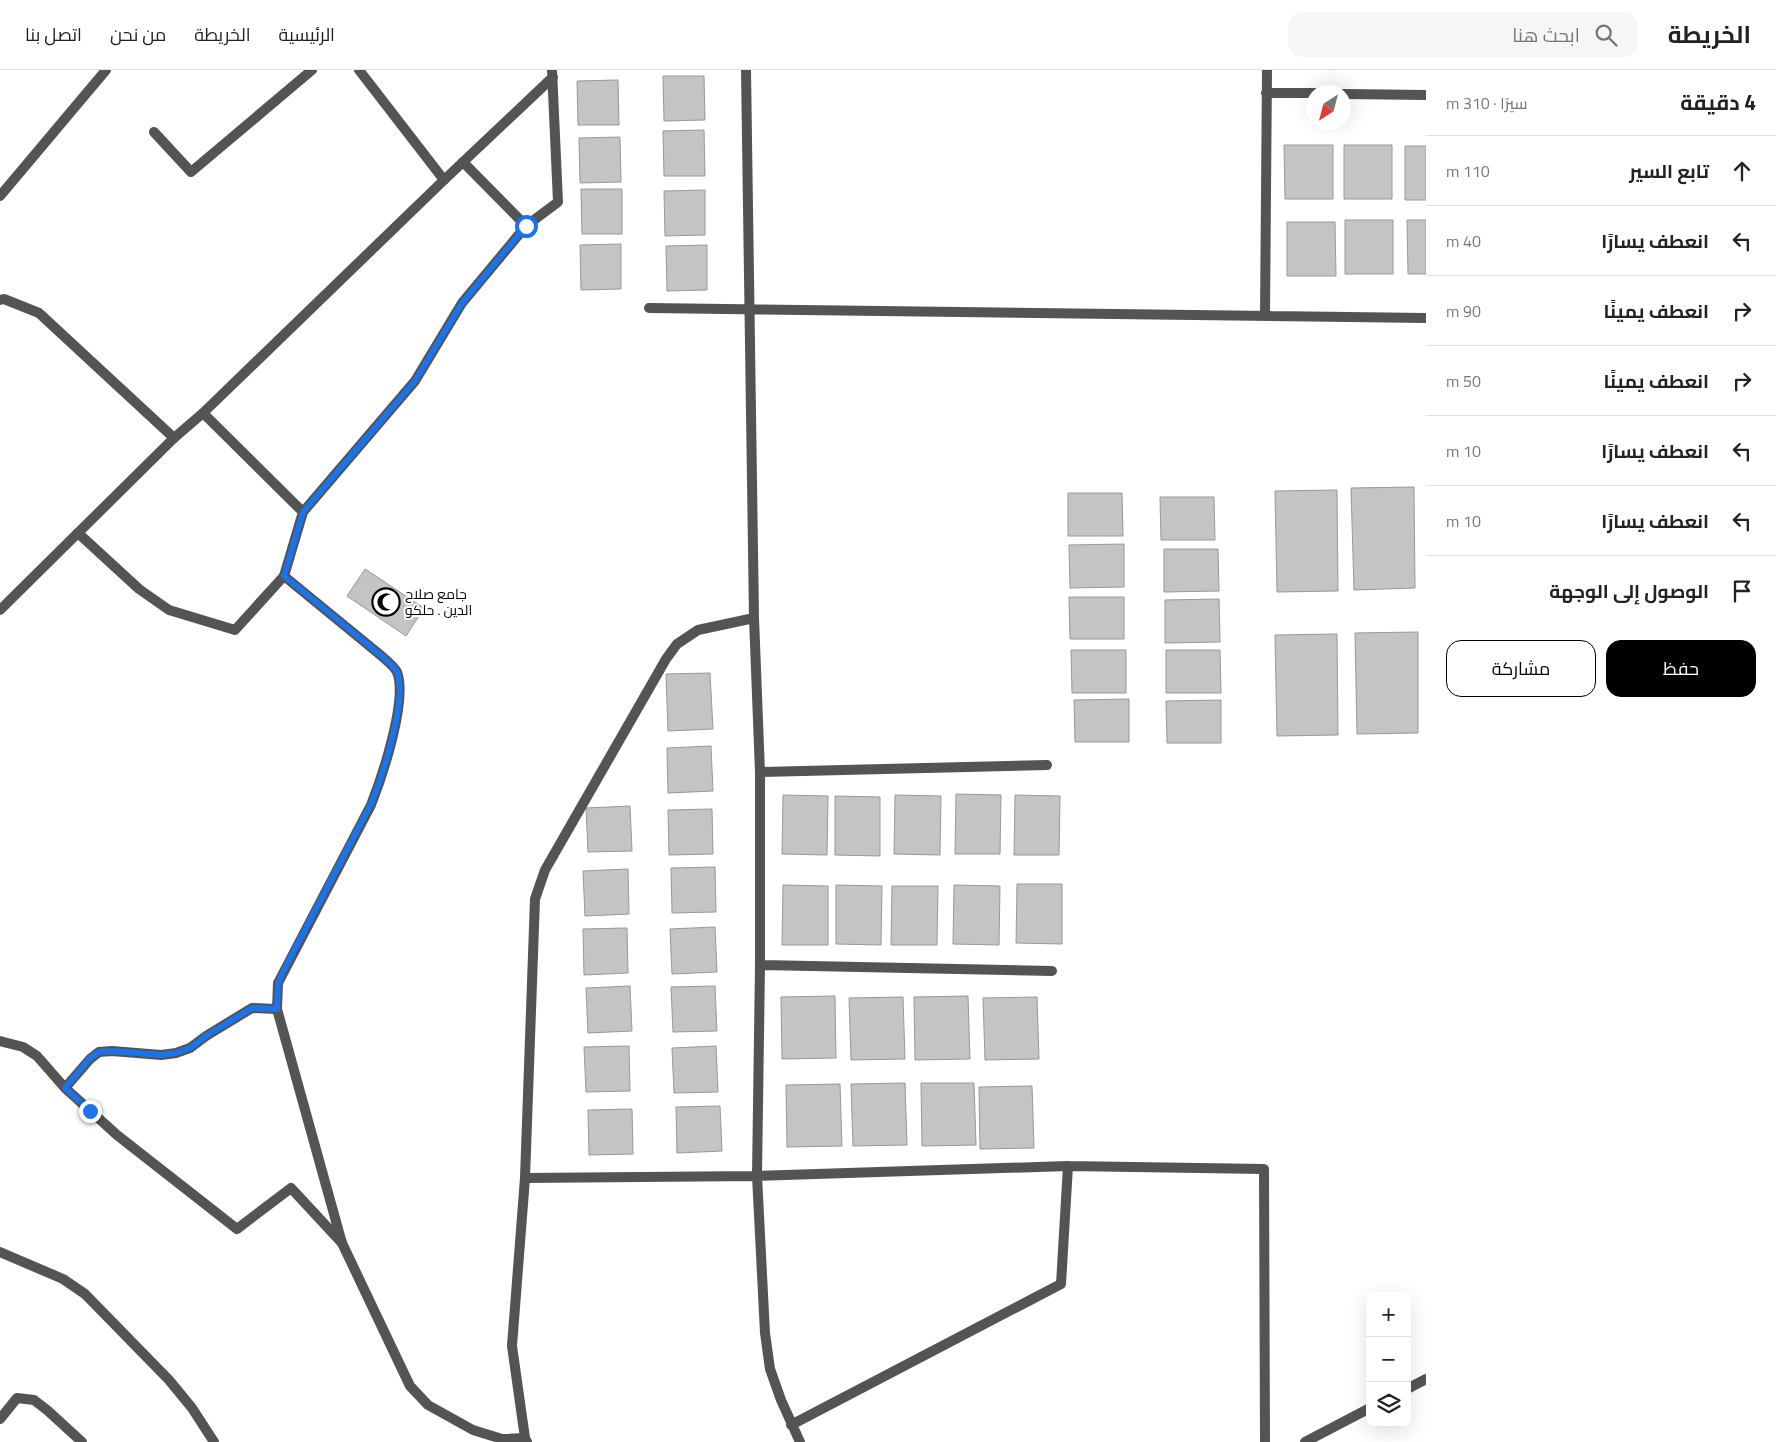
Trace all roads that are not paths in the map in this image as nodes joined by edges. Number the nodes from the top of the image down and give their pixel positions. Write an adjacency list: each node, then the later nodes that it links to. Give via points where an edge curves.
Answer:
1 (106, 70): 14 (street)
2 (312, 70): 11 (street, via 191,172)
3 (359, 70): 13 (street)
4 (746, 70): 18 (street)
5 (1266, 70): 7 (street)
6 (553, 74): 12 (street); 15 (street, via 558,202)
7 (1266, 92): 8 (street); 19 (street)
8 (1306, 93)
9 (1351, 94): 10 (street)
10 (1426, 95)
11 (154, 132)
12 (463, 162): 13 (street); 15 (street)
13 (444, 180): 21 (street)
14 (0, 196)
15 (526, 226): 23 (street, via 462,303 415,381)
16 (0, 300): 22 (street, via 39,313)
17 (649, 308): 18 (street)
18 (750, 310): 19 (street); 27 (street)
19 (1265, 316): 20 (street)
20 (1426, 318)
21 (203, 413): 22 (street); 23 (street)
22 (174, 438): 24 (street)
23 (303, 512): 25 (street)
24 (78, 533): 25 (street, via 139,589 169,610 235,630); 26 (street)
25 (284, 576): 32 (street, via 396,670 401,687 382,778 278,983)
26 (0, 610)
27 (754, 618): 29 (street); 37 (street, via 698,630 677,644 546,870 534,899)
28 (1047, 764): 29 (street)
29 (760, 772): 30 (street)
30 (760, 965): 31 (street); 36 (street)
31 (1052, 971)
32 (277, 1009): 34 (street, via 252,1008 190,1048 176,1053 99,1052); 38 (street)
33 (0, 1041): 34 (street, via 23,1047 37,1056)
34 (65, 1088): 38 (street, via 117,1135 237,1229 291,1188)
35 (1068, 1166): 36 (street); 44 (street, via 1061,1284); 49 (street, via 1264,1169)
36 (756, 1176): 37 (street); 44 (street, via 764,1333 770,1369)
37 (524, 1178): 45 (street, via 512,1346)
38 (342, 1243): 45 (street, via 410,1386 428,1406 473,1430 502,1439)
39 (0, 1252): 47 (street, via 63,1278 85,1294 169,1380)
40 (1426, 1379): 41 (street)
41 (1411, 1387)
42 (1366, 1410): 50 (street)
43 (0, 1419): 46 (street, via 17,1398 34,1400)
44 (791, 1425): 48 (street)
45 (526, 1440)
46 (82, 1442)
47 (214, 1442)
48 (800, 1442)
49 (1265, 1442)
50 (1305, 1442)

